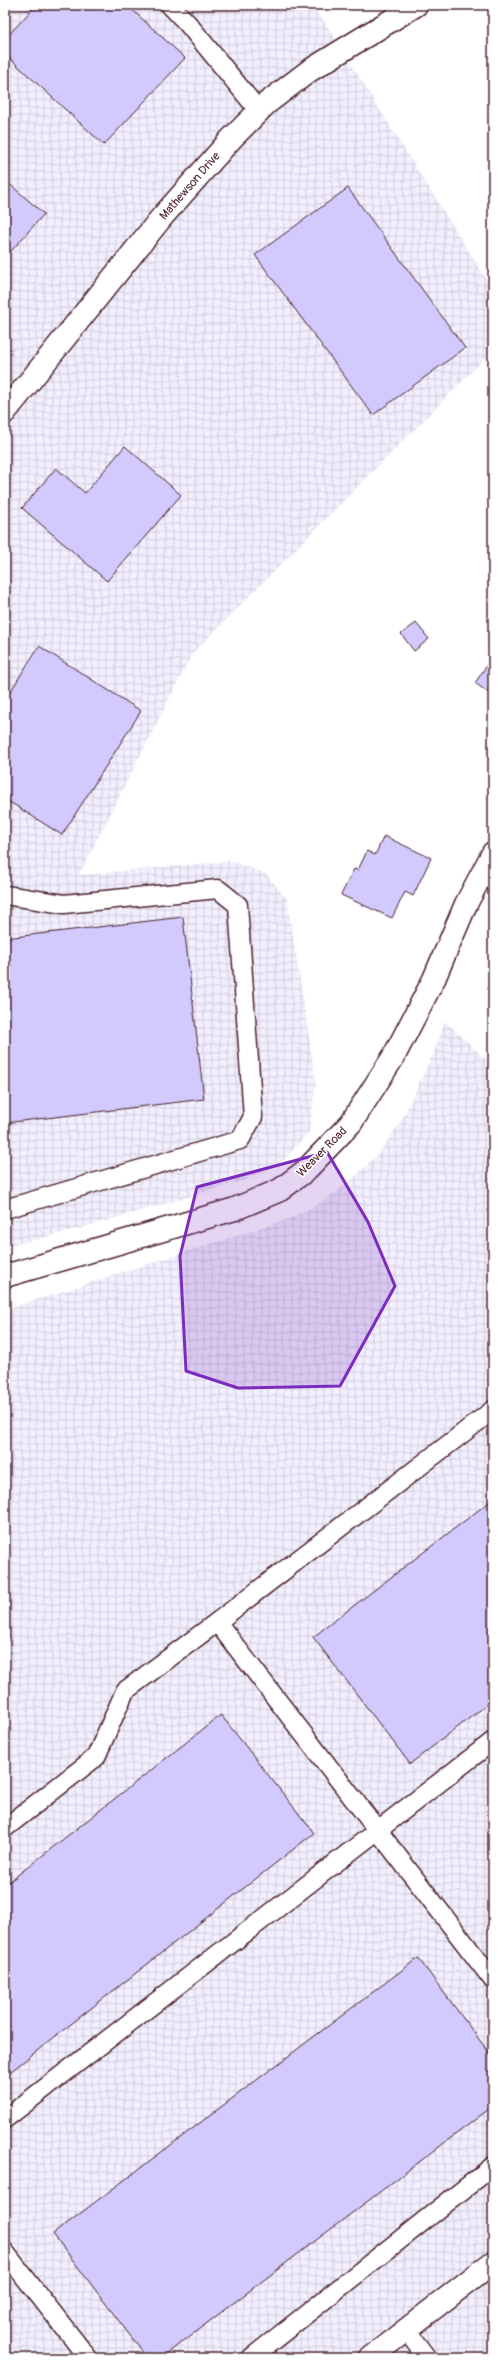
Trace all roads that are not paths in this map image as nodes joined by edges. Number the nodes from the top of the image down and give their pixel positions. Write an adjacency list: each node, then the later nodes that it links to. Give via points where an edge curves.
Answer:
1 (170, 5): 3 (lane)
2 (416, 5): 3 (street, Mathewson Drive, via 309,71)
3 (259, 111): 4 (street, Mathewson Drive, via 162,218)
4 (5, 412)
5 (493, 853): 8 (street, Weaver Road, via 466,904 434,979 394,1056 351,1122 305,1171 280,1190 235,1209)
6 (5, 895): 7 (lane, via 64,904 218,889 238,904 253,1117 240,1140)
7 (5, 1209)
8 (5, 1276)
9 (493, 1410): 10 (lane)
10 (217, 1622): 12 (lane, via 125,1691 96,1757); 13 (lane)
11 (493, 1741): 13 (lane)
12 (5, 1828)
13 (376, 1830): 14 (lane); 15 (lane)
14 (493, 1980)
15 (5, 2119)
16 (493, 2166): 21 (lane)
17 (5, 2252): 20 (lane)
18 (493, 2262): 19 (street)
19 (406, 2330): 22 (street); 23 (lane)
20 (88, 2358)
21 (251, 2358)
22 (370, 2358)
23 (428, 2358)

